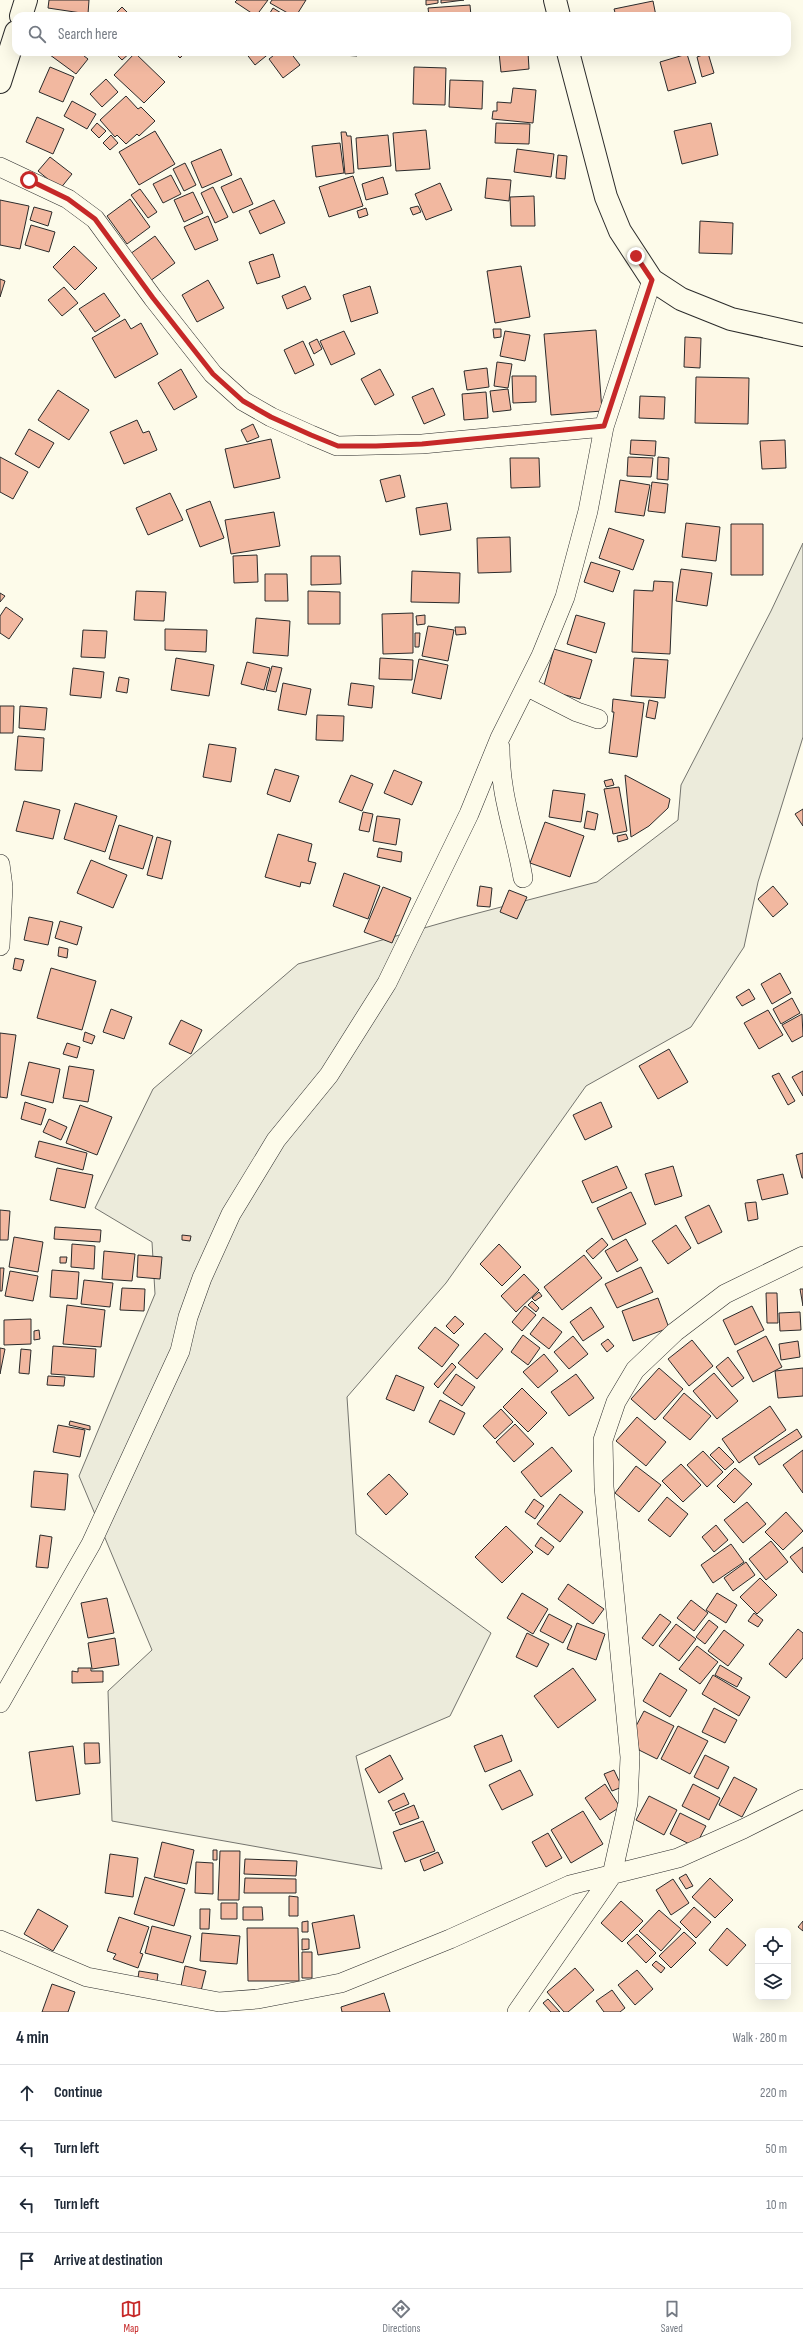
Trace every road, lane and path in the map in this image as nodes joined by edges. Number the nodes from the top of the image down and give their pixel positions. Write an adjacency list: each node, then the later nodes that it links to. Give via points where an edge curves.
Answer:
1 (26, 0): 3 (main road)
2 (555, 0): 4 (main road)
3 (22, 12)
4 (558, 12)
5 (12, 44): 7 (main road)
6 (569, 56): 9 (main road, via 606,197 620,231)
7 (0, 82)
8 (0, 167): 11 (street, via 68,199 95,219 213,374 243,401 311,435 338,446 376,446 422,444)
9 (652, 280): 10 (main road, via 681,299 731,319); 11 (street)
10 (803, 335)
11 (604, 426): 12 (street, via 574,569 541,656)
12 (526, 686): 13 (street, via 577,712); 14 (street)
13 (598, 719)
14 (500, 738): 16 (street, via 501,781); 19 (street, via 469,814 387,983 329,1075 276,1140 231,1214 202,1278 188,1317 180,1351 91,1544)
15 (0, 864): 17 (street, via 3,887)
16 (523, 878)
17 (0, 946)
18 (803, 1256): 21 (street, via 725,1294 675,1332 635,1370 616,1402 603,1440 605,1495 630,1757 628,1803)
19 (0, 1703)
20 (803, 1799): 21 (street, via 678,1858)
21 (612, 1875): 22 (street, via 570,1885 450,1939 341,1983 258,1999 219,2002 87,1977); 23 (street)
22 (0, 1940)
23 (517, 2012)

